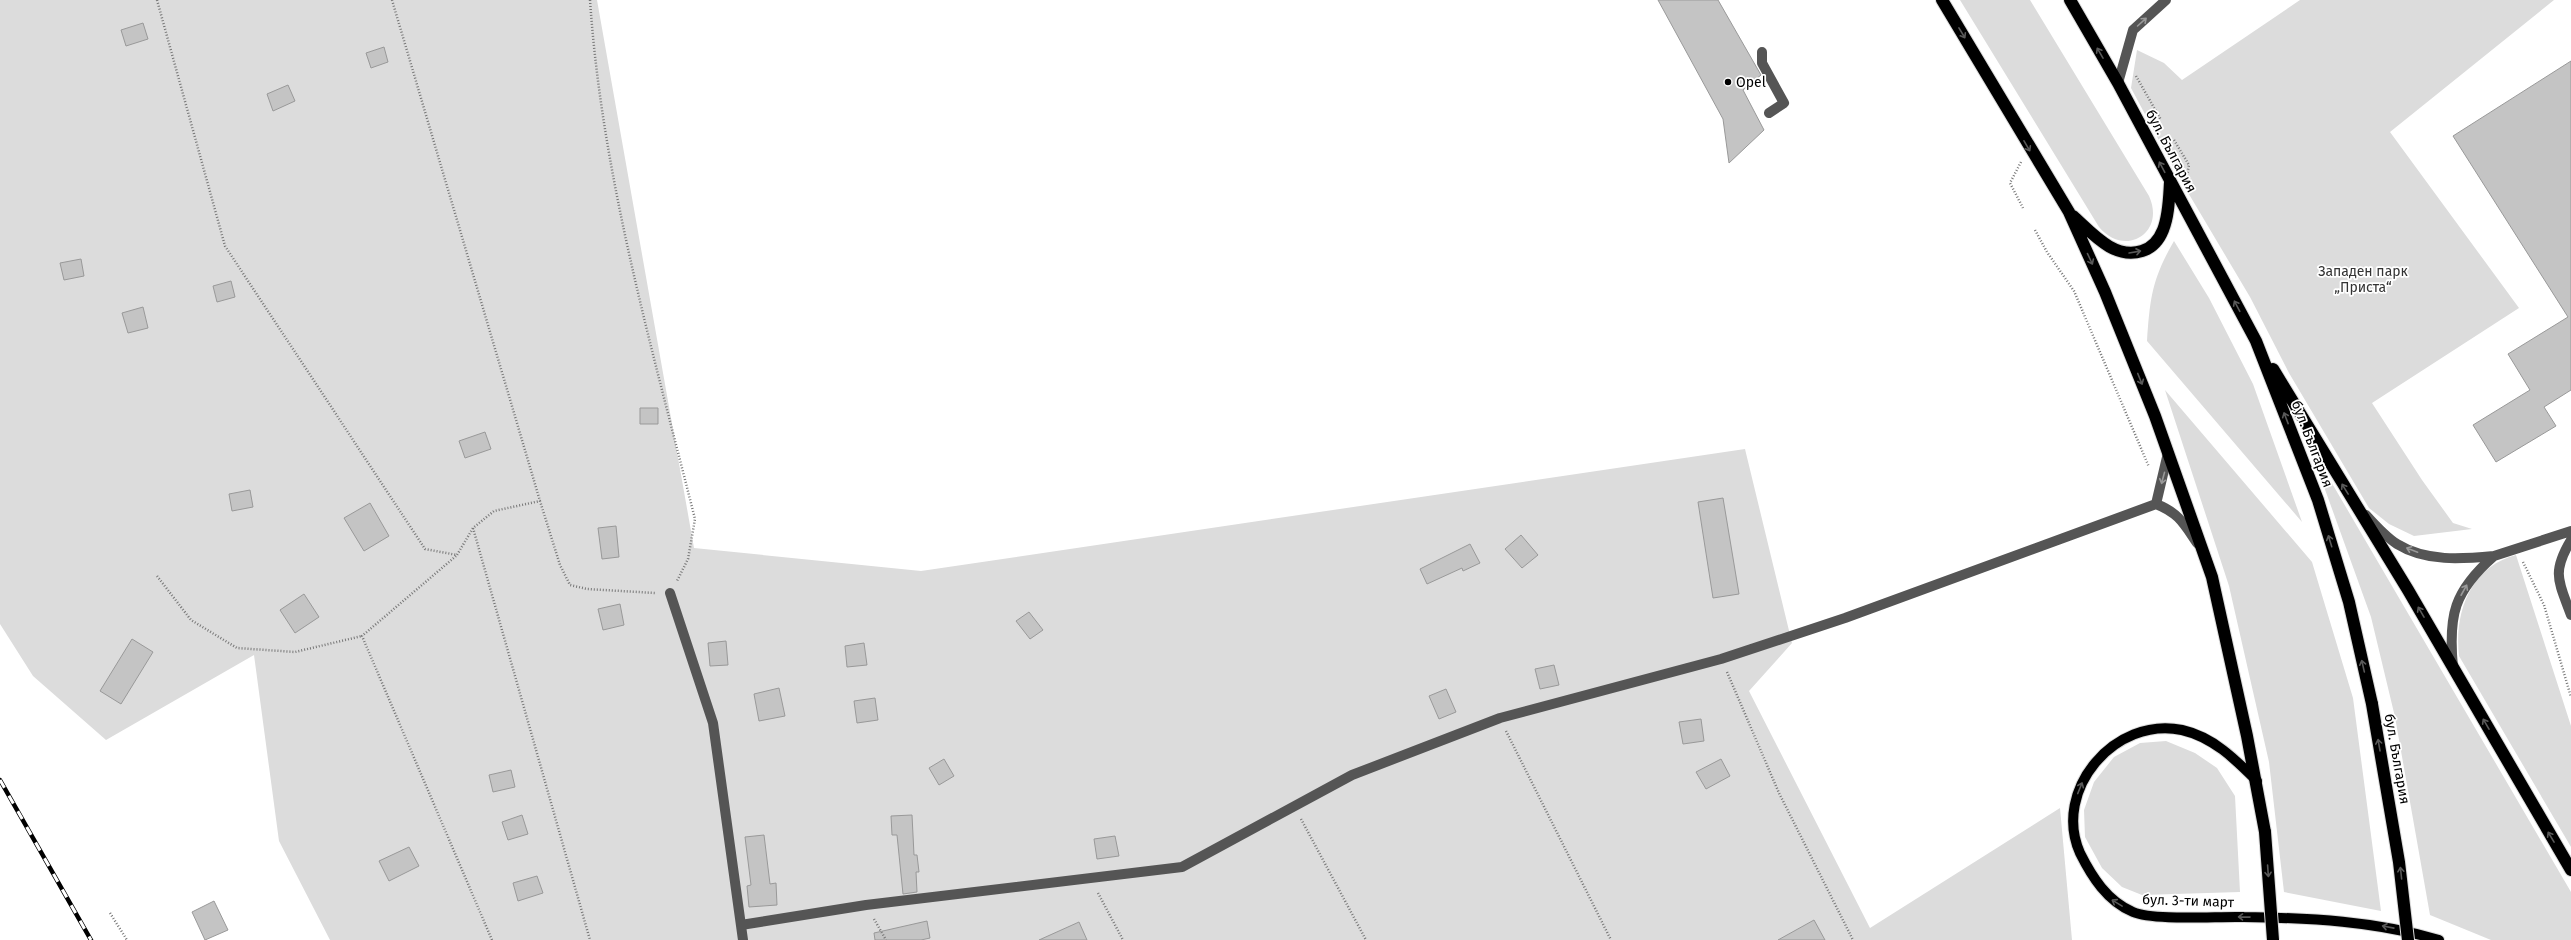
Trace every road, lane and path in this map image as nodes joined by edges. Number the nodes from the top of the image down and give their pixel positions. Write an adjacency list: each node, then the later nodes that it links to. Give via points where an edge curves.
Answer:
1 (157, 0): 29 (path, via 225,246 425,549)
2 (392, 0): 22 (path)
3 (590, 0): 33 (path, via 594,55 622,225 695,519 688,559)
4 (1942, 0): 13 (highway, one-way to 13)
5 (2070, 0): 9 (highway, бул. България, one-way to 5)
6 (2166, 0): 8 (street, one-way to 6, via 2133,30)
7 (1762, 52): 10 (street, via 1762,62 1784,103)
8 (2126, 58): 9 (street); 11 (path)
9 (2118, 84): 15 (highway, бул. България, one-way to 9)
10 (1769, 112)
11 (2162, 120)
12 (2174, 140): 14 (path)
13 (2028, 148): 16 (path, via 2010,183); 17 (highway)
14 (2189, 164)
15 (2170, 182): 17 (highway, one-way to 15, via 2107,245 2122,253 2134,254 2147,250 2157,242 2163,231); 19 (highway, бул. България, one-way to 15)
16 (2023, 208)
17 (2069, 212): 20 (highway, one-way to 20, via 2105,292)
18 (2035, 230): 21 (path, via 2074,291)
19 (2256, 341): 24 (highway, one-way to 19); 57 (highway, бул. България, one-way to 19, bridge, via 2399,862 2372,704 2349,602 2318,500)
20 (2168, 451): 23 (street, one-way to 23, via 2165,474); 30 (highway)
21 (2151, 472)
22 (540, 501): 25 (path, via 494,511); 33 (path, via 560,565 570,585 624,592)
23 (2156, 504): 30 (street, via 2171,510 2181,520); 36 (street, via 1845,618)
24 (2355, 504): 31 (street, one-way to 24, via 2446,559 2412,551 2397,544); 37 (highway, one-way to 24)
25 (472, 528): 29 (path); 49 (path)
26 (2571, 531): 28 (street)
27 (2571, 540): 34 (street, via 2562,554 2557,579)
28 (2516, 549): 31 (street); 38 (path, via 2544,605)
29 (456, 555): 35 (path)
30 (2205, 555): 40 (highway)
31 (2494, 556): 37 (street, one-way to 31, via 2451,640 2456,605 2474,573)
32 (157, 576): 35 (path, via 191,620 237,648 295,652)
33 (670, 593): 46 (street, via 713,723)
34 (2571, 615)
35 (362, 636): 48 (path)
36 (1721, 659): 39 (street); 55 (path, via 1779,793)
37 (2454, 668): 42 (highway, one-way to 37)
38 (2571, 697)
39 (1500, 718): 41 (street, via 1352,775); 54 (path)
40 (2257, 781): 56 (highway, one-way to 56, bridge, via 2265,832); 58 (main road, бул. 3-ти март, one-way to 40, via 2364,922 2134,913 2111,899 2094,880 2080,851 2074,827 2075,800 2084,776 2103,753 2130,737 2157,729 2182,730 2208,740 2234,758)
41 (1294, 806): 43 (street, via 1182,867); 53 (path)
42 (2571, 870)
43 (1091, 878): 44 (street); 52 (path)
44 (866, 905): 46 (street); 51 (path)
45 (110, 913): 47 (path)
46 (741, 925): 50 (street)
47 (127, 940)
48 (492, 940)
49 (590, 940)
50 (743, 940)
51 (886, 940)
52 (1123, 940)
53 (1366, 940)
54 (1611, 940)
55 (1852, 940)
56 (2273, 940)
57 (2408, 940)
58 (2439, 940)

